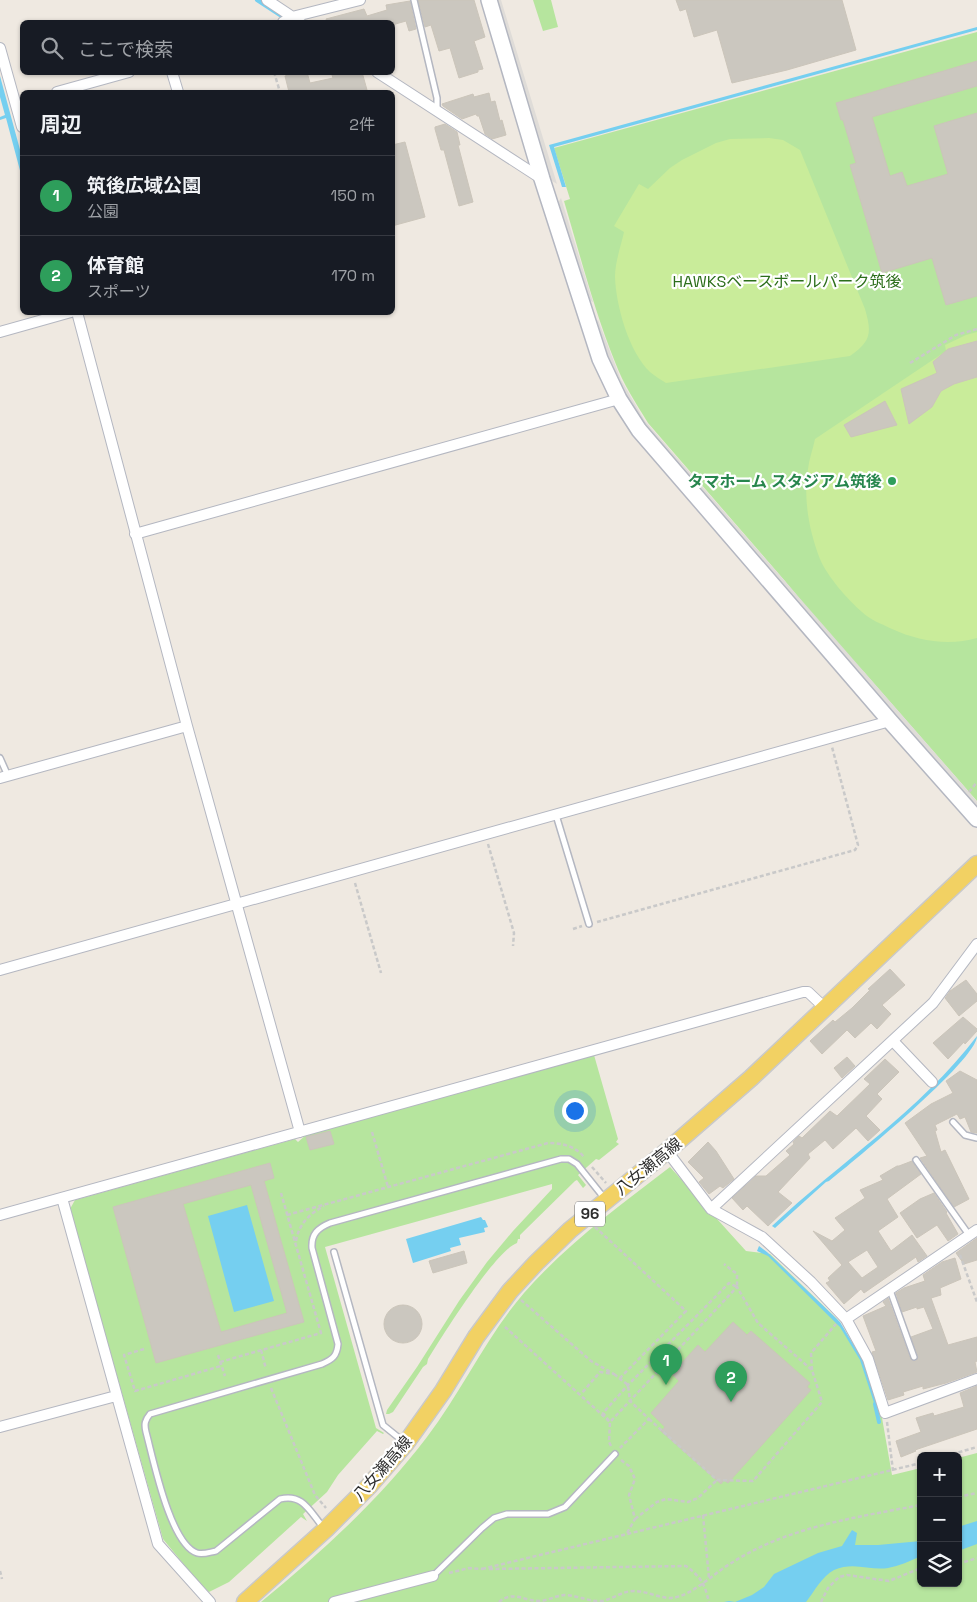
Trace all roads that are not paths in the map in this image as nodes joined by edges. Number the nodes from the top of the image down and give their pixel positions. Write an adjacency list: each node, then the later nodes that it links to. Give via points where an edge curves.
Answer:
1 (266, 0): 5 (street)
2 (360, 0): 6 (street)
3 (414, 0): 14 (lane, via 437,98)
4 (489, 0): 15 (street)
5 (291, 20)
6 (295, 20)
7 (0, 48): 13 (street)
8 (118, 75): 11 (street)
9 (173, 75): 12 (street)
10 (382, 75): 14 (street)
11 (64, 90)
12 (177, 90)
13 (19, 103)
14 (437, 111): 15 (street)
15 (542, 180): 19 (street, via 600,359)
16 (60, 315): 18 (street)
17 (78, 315): 20 (street)
18 (0, 332)
19 (619, 399): 20 (street); 21 (street, via 638,430)
20 (135, 534): 22 (street)
21 (890, 722): 25 (street); 26 (street)
22 (187, 726): 24 (street); 28 (street)
23 (0, 758): 24 (lane)
24 (4, 777)
25 (556, 814): 28 (street); 29 (lane)
26 (977, 819)
27 (977, 864): 32 (main road, 八女瀬高線 / 96)
28 (237, 904): 31 (street); 36 (street)
29 (589, 924)
30 (977, 944): 33 (street, via 933,1003)
31 (0, 970)
32 (826, 1009): 36 (street, via 808,992 803,992); 38 (main road, 八女瀬高線 / 96)
33 (893, 1041): 34 (street); 42 (street)
34 (932, 1082)
35 (953, 1122): 37 (lane, via 965,1135)
36 (300, 1132): 41 (street)
37 (977, 1138)
38 (667, 1151): 40 (main road, 八女瀬高線 / 96); 42 (street)
39 (916, 1160): 44 (lane)
40 (608, 1193): 52 (main road, 八女瀬高線 / 96, via 510,1291); 54 (lane, via 569,1159 320,1227 314,1233 312,1248 338,1344 337,1354 332,1360 150,1414 146,1418 144,1424 169,1515 188,1548 198,1553 216,1551 280,1499 289,1497 299,1499)
41 (62, 1198): 43 (street); 50 (street)
42 (712, 1209): 47 (street, via 762,1237)
43 (0, 1215)
44 (973, 1233): 46 (street)
45 (334, 1252): 52 (lane, via 383,1425)
46 (890, 1289): 47 (street); 48 (lane)
47 (846, 1319): 49 (street, via 868,1359 885,1413)
48 (914, 1357)
49 (977, 1379)
50 (116, 1396): 51 (street); 56 (street, via 158,1544)
51 (0, 1427)
52 (406, 1443): 54 (main road, 八女瀬高線 / 96)
53 (615, 1454): 55 (lane, via 565,1507 548,1514 507,1514 494,1518)
54 (326, 1529): 57 (main road, 八女瀬高線 / 96)
55 (433, 1576): 58 (street)
56 (210, 1602)
57 (245, 1602)
58 (334, 1602)

